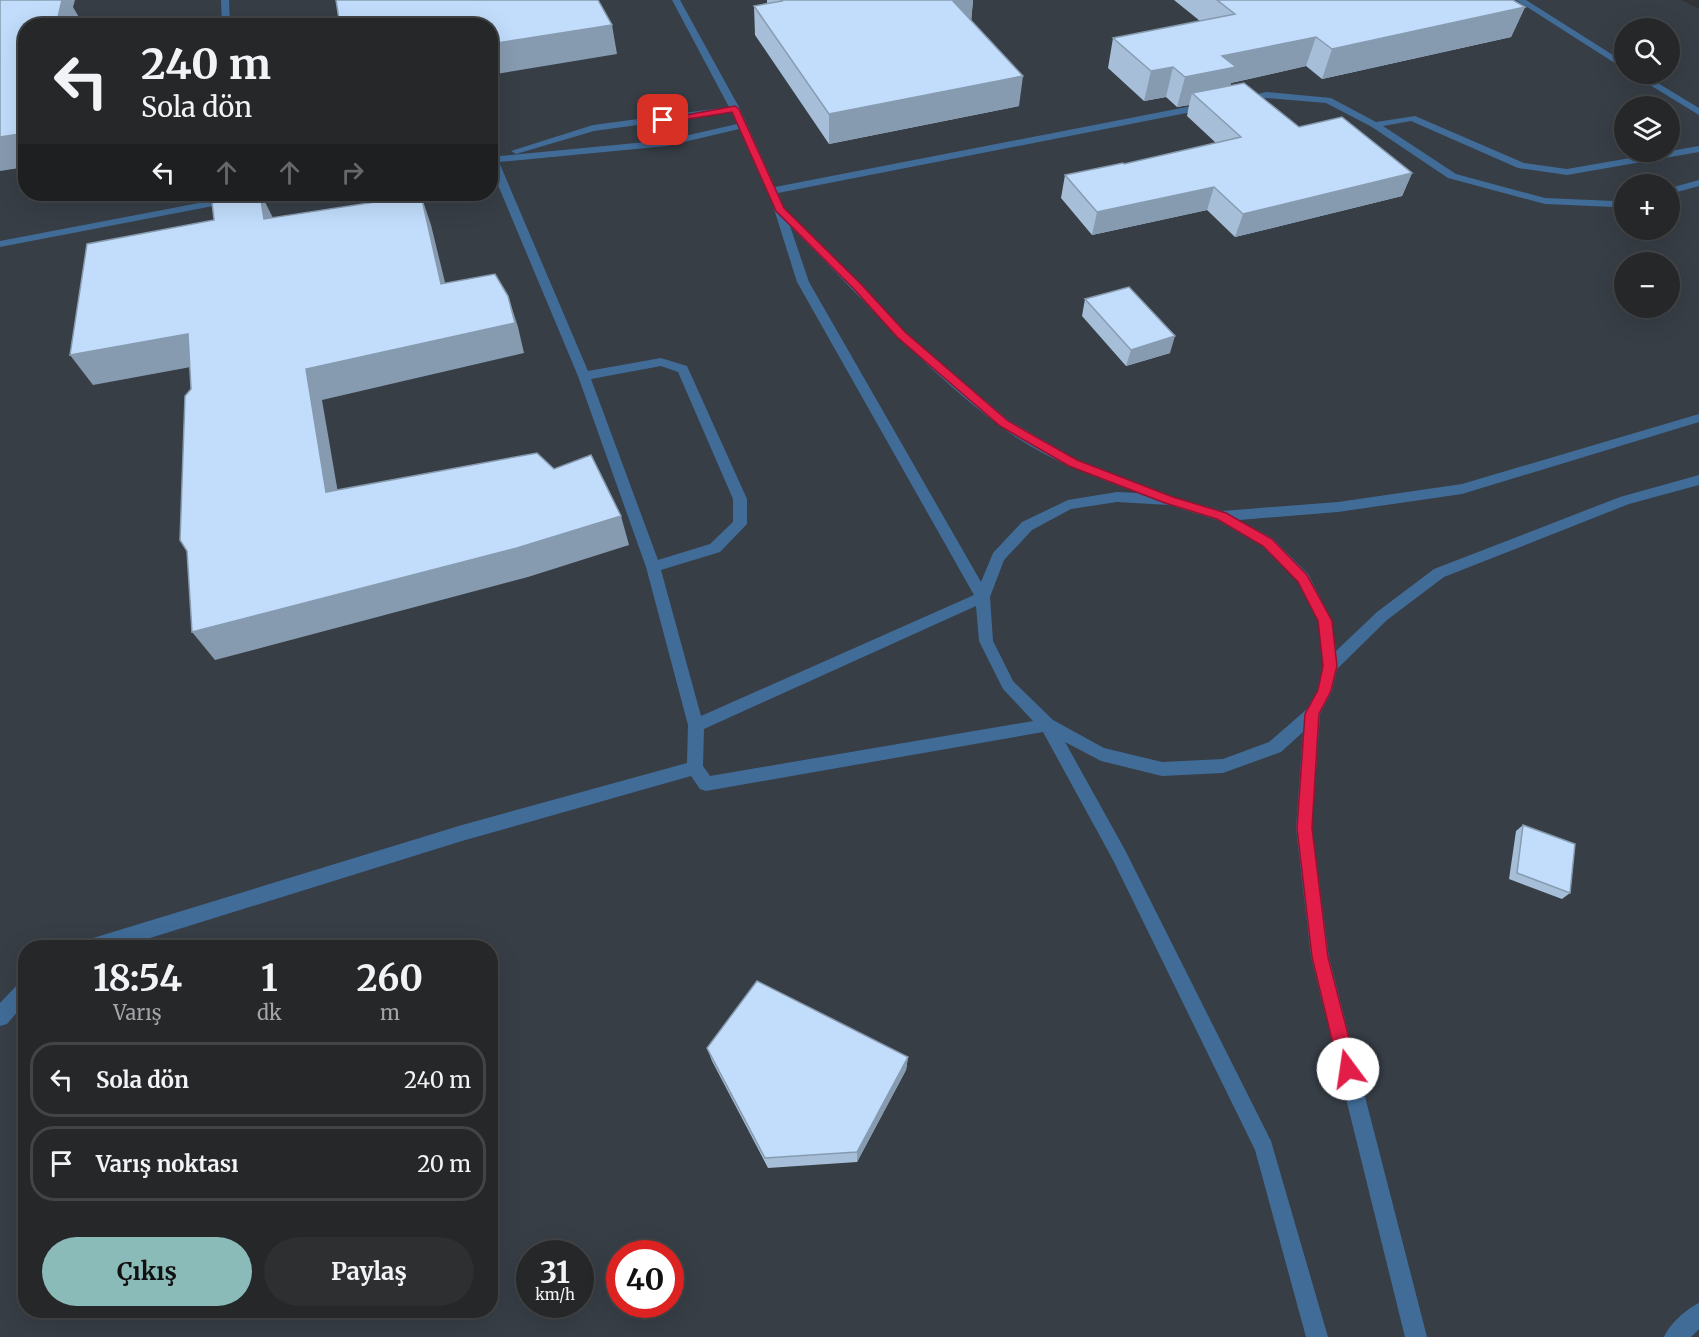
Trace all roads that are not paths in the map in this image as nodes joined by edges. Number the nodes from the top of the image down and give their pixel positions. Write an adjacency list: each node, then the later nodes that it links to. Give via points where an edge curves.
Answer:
1 (225, 0): 4 (street)
2 (676, 0): 9 (street)
3 (1520, 0): 5 (street)
4 (226, 18)
5 (1614, 60)
6 (1653, 84): 10 (street)
7 (1231, 102): 11 (street, via 1266,95 1328,100)
8 (1219, 104): 19 (street)
9 (735, 109): 12 (street); 14 (street, via 593,128)
10 (1699, 112)
11 (1375, 125): 13 (street, via 1412,118 1522,166 1567,172); 21 (street, via 1452,176 1545,201)
12 (742, 126): 15 (street, via 667,143); 19 (street)
13 (1699, 149)
14 (498, 158)
15 (498, 159)
16 (498, 174): 24 (street)
17 (1699, 183): 18 (street)
18 (1680, 188)
19 (772, 191): 22 (street)
20 (204, 201): 23 (street)
21 (1614, 204)
22 (779, 209): 27 (street, via 901,334 1004,423 1073,463); 30 (street, via 803,282)
23 (0, 244)
24 (584, 376): 29 (street); 29 (street, via 661,362 683,369 740,499 740,524 715,548)
25 (1699, 418): 28 (street, via 1462,489 1338,507)
26 (1699, 480): 31 (street, via 1625,500 1439,573 1382,616)
27 (1169, 500): 28 (street); 30 (street, via 1117,496 1078,503 1027,526 998,557)
28 (1221, 516): 31 (street, via 1267,542 1303,578 1325,621)
29 (653, 567): 33 (street)
30 (983, 597): 33 (street); 34 (street, via 986,641 1008,685)
31 (1330, 666): 32 (street, via 1324,691)
32 (1312, 714): 34 (street, via 1275,747 1265,751 1223,766 1162,769 1101,754); 41 (street, via 1304,828 1320,957)
33 (696, 725): 35 (street)
34 (1047, 725): 35 (street, via 706,784); 40 (street, via 1119,855 1264,1148)
35 (695, 768): 36 (street, via 462,833)
36 (116, 940)
37 (18, 997): 38 (street)
38 (0, 1017)
39 (1699, 1314): 42 (street)
40 (1317, 1337)
41 (1416, 1337)
42 (1675, 1337)

